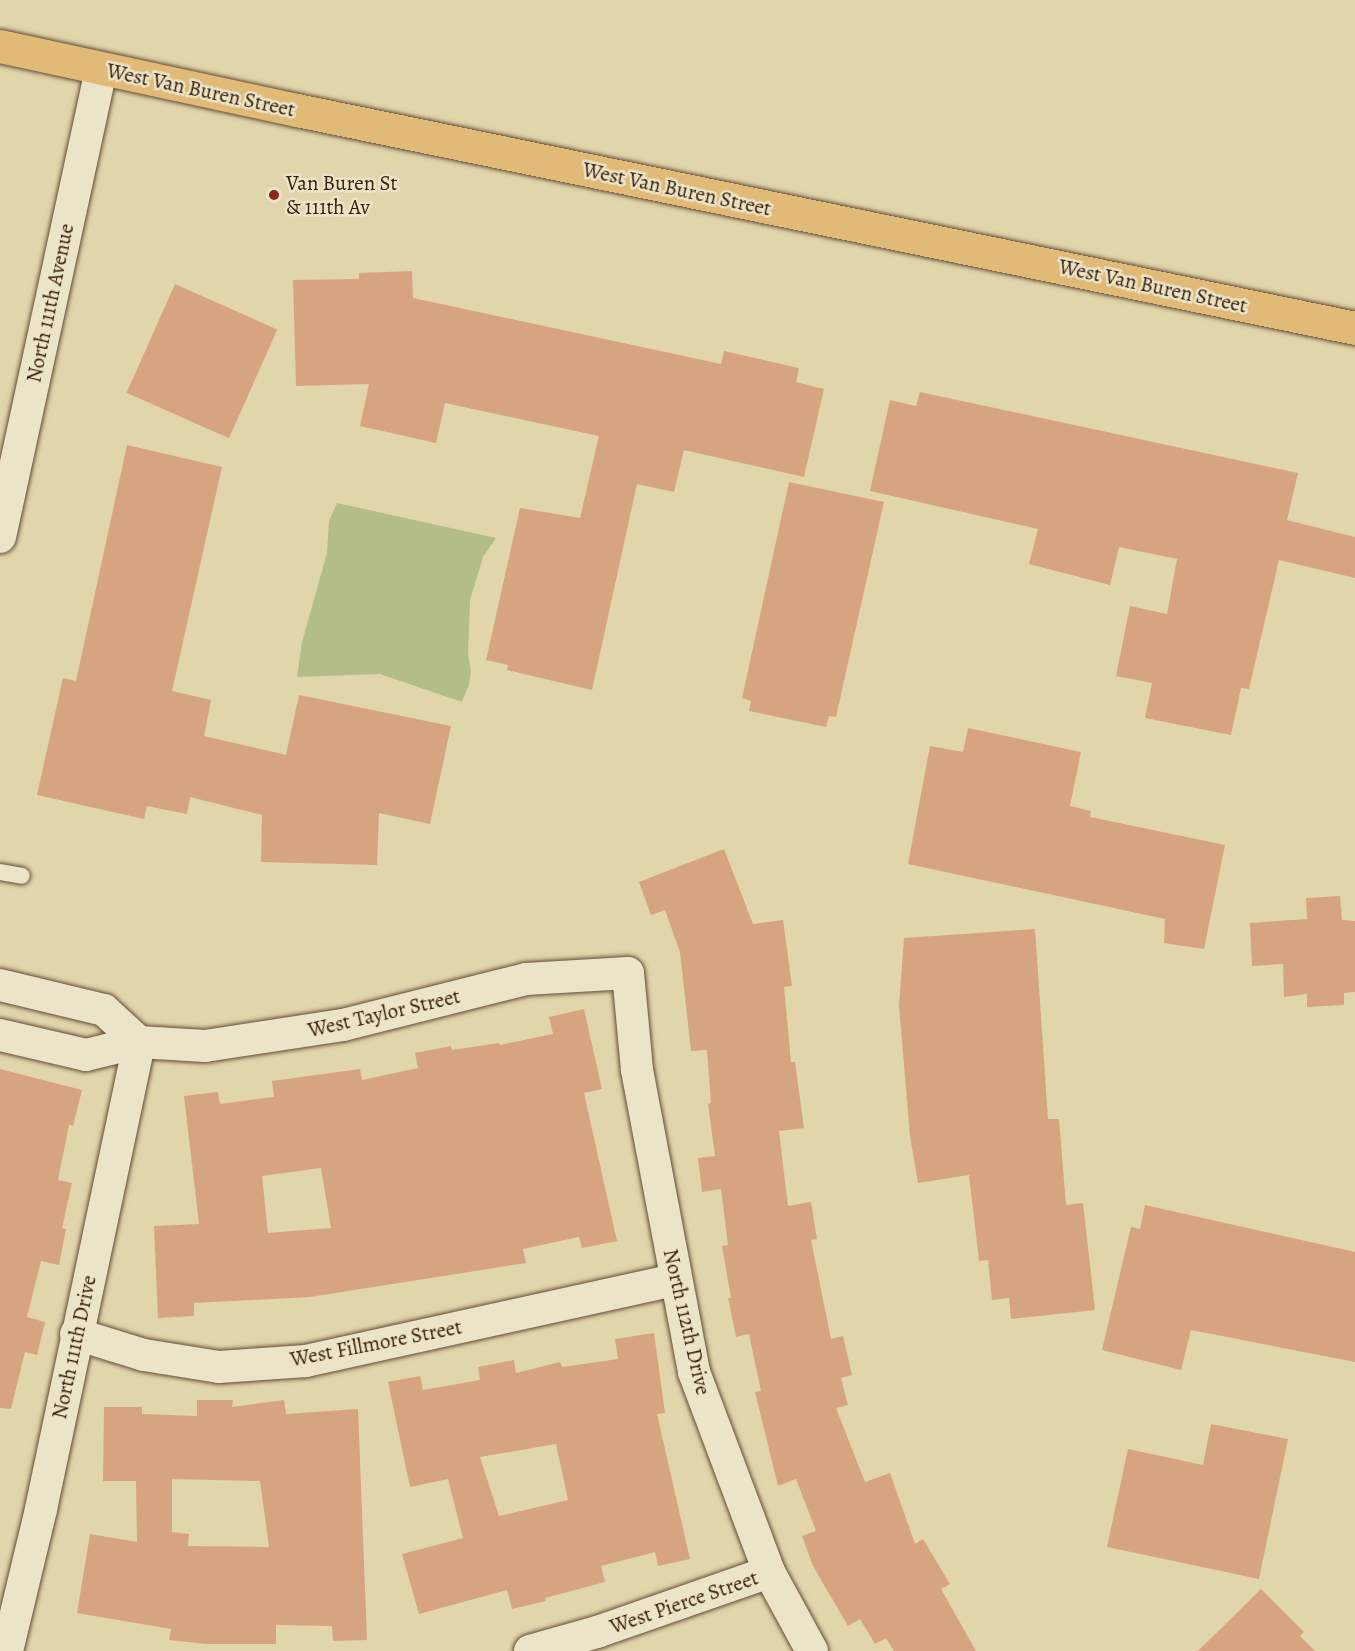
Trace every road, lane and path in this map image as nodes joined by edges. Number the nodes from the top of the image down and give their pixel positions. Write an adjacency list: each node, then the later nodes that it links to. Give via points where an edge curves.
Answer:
1 (0, 46): 2 (main road, West Van Buren Street)
2 (101, 69): 3 (main road, West Van Buren Street); 4 (street, North 111th Avenue)
3 (1355, 328)
4 (0, 537)
5 (0, 872): 6 (lane)
6 (22, 876)
7 (628, 973): 10 (street, West Taylor Street, via 526,979 343,1026 205,1046); 11 (street, North 112th Drive, via 637,1070)
8 (0, 985): 10 (street, via 104,1010)
9 (0, 1035): 10 (street, West Taylor Street, via 86,1054)
10 (139, 1042): 12 (street, North 111th Drive)
11 (675, 1280): 12 (street, West Fillmore Street, via 306,1361 219,1367 144,1355); 13 (street, North 112th Drive, via 694,1372)
12 (76, 1334): 14 (street, North 111th Drive)
13 (769, 1572): 15 (street, West Pierce Street); 16 (street, North 112th Drive)
14 (8, 1651)
15 (530, 1651)
16 (812, 1651)

